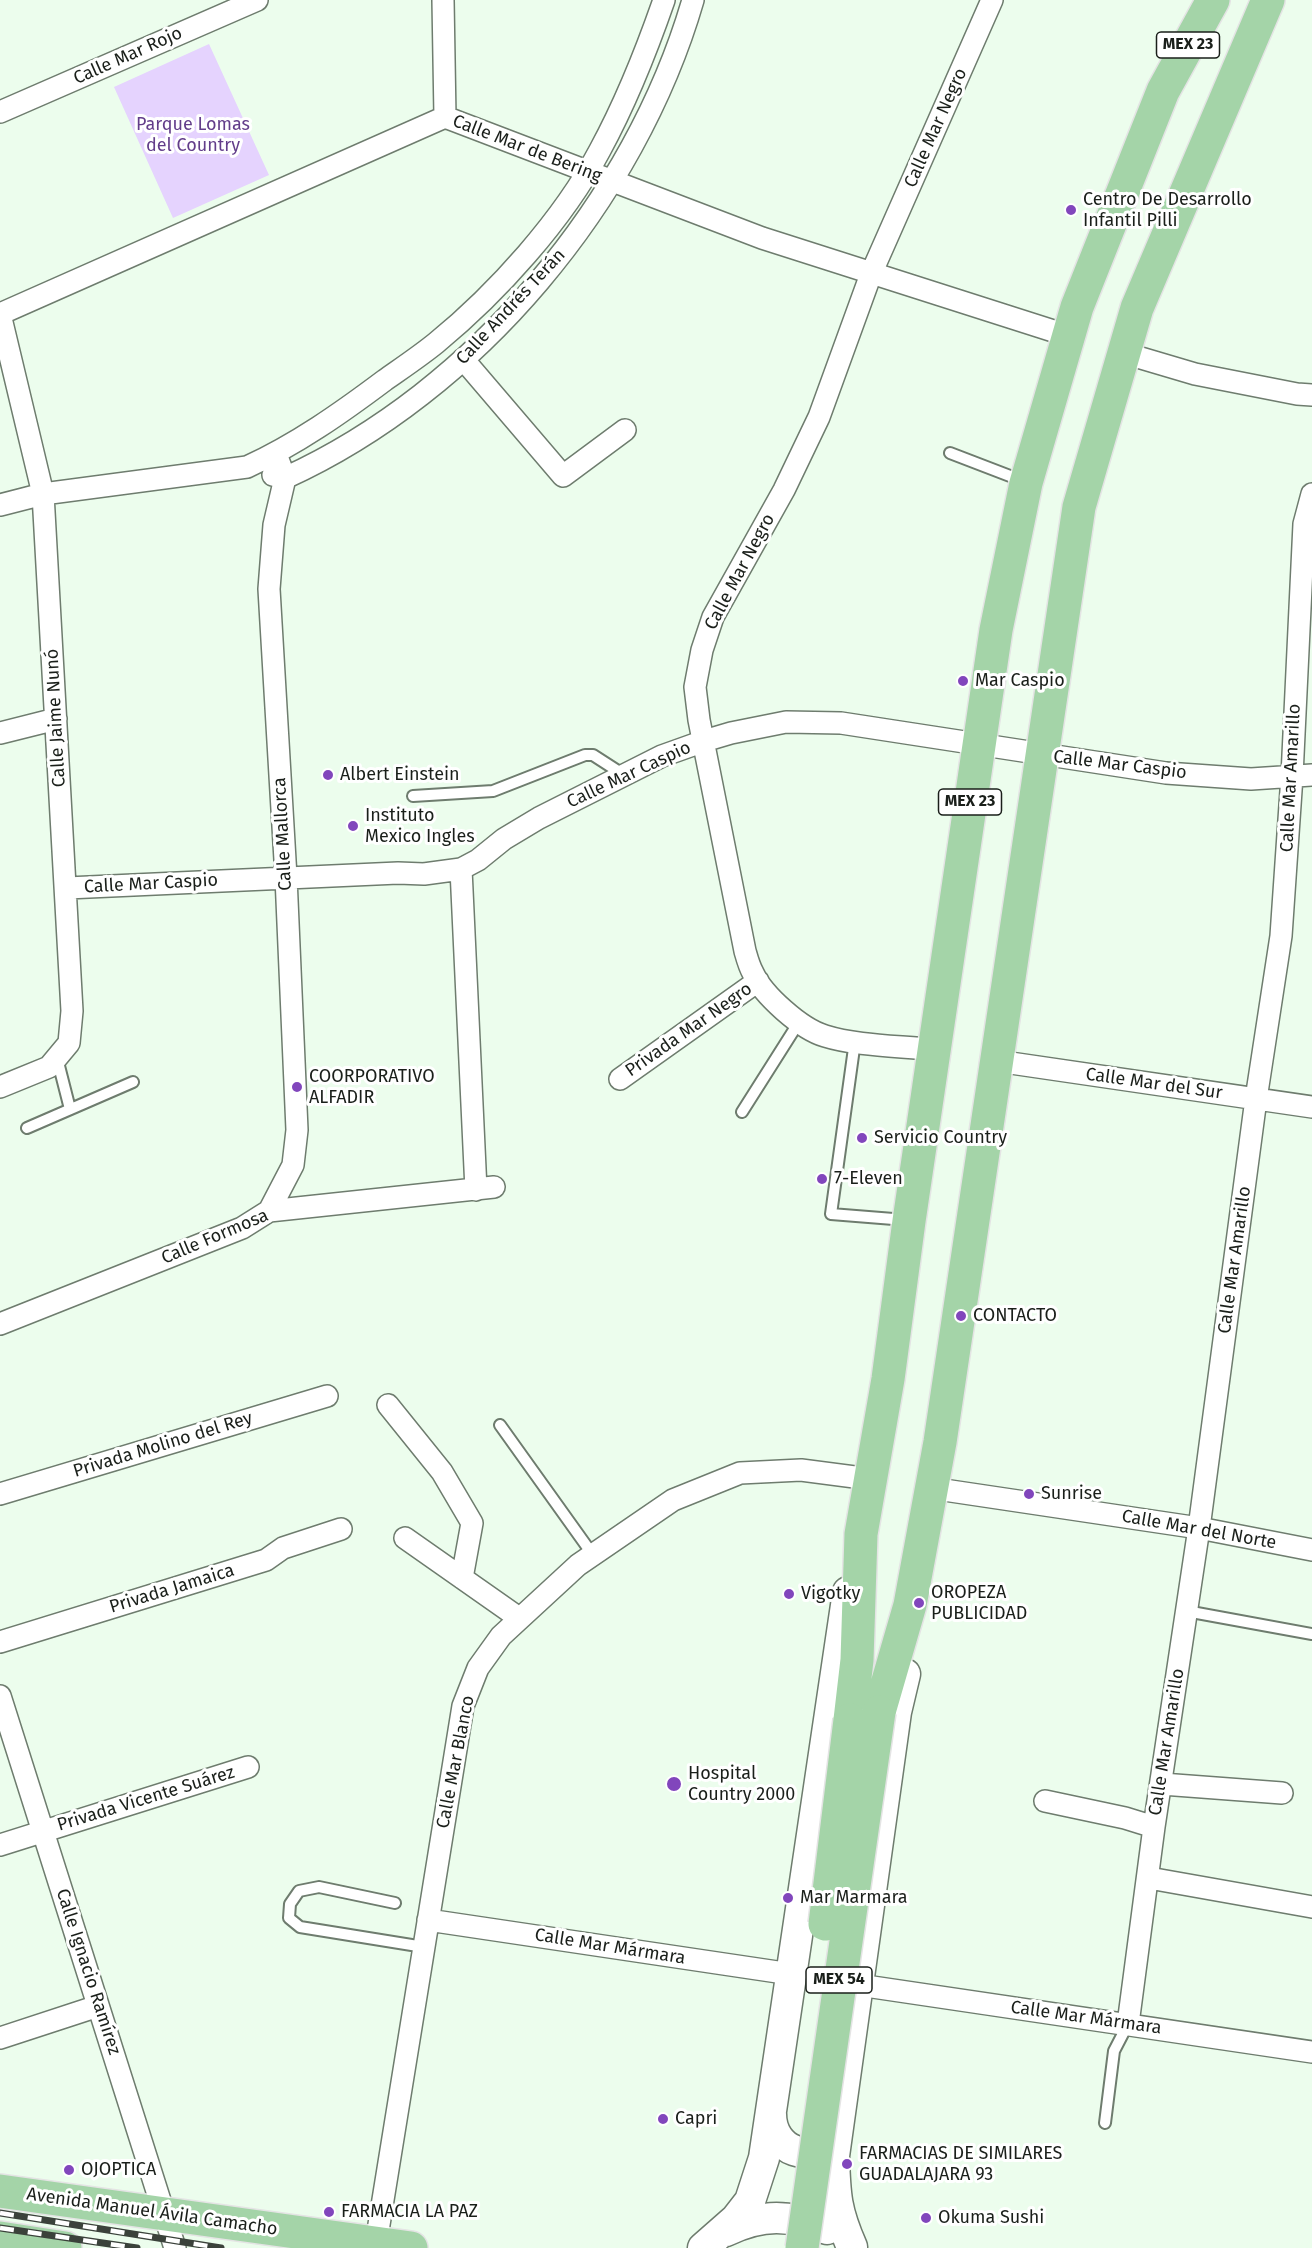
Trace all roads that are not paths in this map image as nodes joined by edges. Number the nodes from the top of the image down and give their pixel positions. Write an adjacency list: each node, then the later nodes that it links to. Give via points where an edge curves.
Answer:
1 (257, 0): 10 (street, Calle Mar Rojo)
2 (443, 0): 11 (street)
3 (664, 0): 12 (street, Calle Andrés Terán, via 628,94)
4 (693, 0): 13 (street, Calle Andrés Terán, via 681,41 654,104)
5 (992, 0): 14 (street, Calle Mar Negro)
6 (1203, 0): 9 (main road)
7 (1213, 0): 9 (main road, MEX 23)
8 (1268, 0): 17 (main road, MEX 23, via 1137,308)
9 (1163, 91): 16 (main road, MEX 23)
10 (0, 112)
11 (446, 117): 12 (street, Calle Mar de Bering); 15 (street, Calle Mar de Bering)
12 (587, 171): 13 (street, Calle Mar de Bering); 22 (street, Calle Andrés Terán, via 555,220 509,273 437,342 306,437)
13 (613, 182): 14 (street, Calle Mar de Bering); 18 (street, Calle Andrés Terán, via 565,251)
14 (871, 274): 16 (street, Calle Mar de Bering); 31 (street, Calle Mar Negro, via 819,417 784,490 713,617 695,687)
15 (0, 314): 26 (street, Calle Jaime Nunó)
16 (1069, 336): 25 (main road, MEX 23)
17 (1124, 354): 19 (street, via 1195,374); 33 (main road, MEX 23, via 1079,507)
18 (463, 359): 20 (street, via 563,476); 24 (street, Calle Andrés Terán, via 358,439)
19 (1312, 395)
20 (625, 430)
21 (950, 453): 25 (lane)
22 (276, 454): 23 (street, Calle Andrés Terán); 24 (street)
23 (247, 467): 24 (street, Calle Andrés Terán); 26 (street, Calle Andrés Terán)
24 (285, 478): 38 (street, Calle Mallorca, via 274,525 269,589)
25 (1026, 483): 32 (main road, MEX 23, via 996,630)
26 (43, 494): 28 (street, Calle Andrés Terán); 29 (street, Calle Jaime Nunó)
27 (1312, 495): 35 (street, Calle Mar Amarillo, via 1304,524)
28 (0, 505)
29 (56, 719): 30 (street); 39 (street, Calle Jaime Nunó)
30 (0, 733)
31 (704, 741): 32 (street, Calle Mar Caspio, via 786,722 841,723); 34 (street, Calle Mar Caspio); 40 (street, Calle Mar Negro, via 745,951)
32 (979, 743): 33 (street, Calle Mar Caspio); 43 (main road, MEX 23)
33 (1042, 755): 35 (street, Calle Mar Caspio, via 1166,773 1251,779); 45 (main road, MEX 23)
34 (624, 775): 36 (lane, via 593,755 585,755 493,791); 37 (street, Calle Mar Caspio, via 504,838)
35 (1302, 776): 49 (street, Calle Mar Amarillo)
36 (413, 796)
37 (461, 869): 38 (street, Calle Mar Caspio, via 424,874); 54 (street, Calle Formosa, via 485,1188)
38 (286, 877): 39 (street, Calle Mar Caspio); 54 (street, Calle Mallorca, via 297,1130 293,1165)
39 (67, 888): 44 (street, Calle Jaime Nunó, via 72,1011 69,1042)
40 (758, 981): 41 (street, Calle Mar Negro); 46 (street, Privada Mar Negro)
41 (799, 1022): 42 (street, Calle Mar Negro, via 824,1036); 52 (lane)
42 (855, 1041): 43 (street, Calle Mar Negro); 55 (lane, via 831,1215)
43 (935, 1050): 55 (main road, MEX 23)
44 (57, 1058): 48 (street, via 49,1067); 51 (lane)
45 (997, 1061): 49 (street, Calle Mar del Sur); 60 (main road, MEX 23)
46 (620, 1078)
47 (133, 1082): 51 (lane)
48 (0, 1087)
49 (1256, 1099): 50 (street, Calle Mar del Sur); 64 (street, Calle Mar Amarillo)
50 (1312, 1107)
51 (70, 1109): 53 (lane)
52 (742, 1112)
53 (27, 1128)
54 (269, 1211): 56 (street, Calle Formosa, via 242,1228)
55 (909, 1221): 61 (main road, MEX 23)
56 (0, 1324)
57 (327, 1396): 63 (street, Privada Molino del Rey)
58 (388, 1405): 70 (street, via 442,1472 472,1523)
59 (500, 1425): 69 (lane)
60 (940, 1442): 62 (main road, MEX 23, via 948,1460); 71 (main road, MEX 23)
61 (870, 1479): 66 (main road, MEX 23); 69 (street, Calle Mar Blanco, via 801,1470 740,1473 673,1500)
62 (944, 1490): 64 (street, Calle Mar del Norte); 91 (main road, MEX 23, via 932,1563 896,1712)
63 (0, 1494)
64 (1199, 1528): 68 (street, Calle Mar del Norte); 72 (street, Calle Mar Amarillo)
65 (341, 1529): 75 (street, Privada Jamaica, via 283,1548 266,1560)
66 (861, 1534): 77 (main road, MEX 54, via 857,1660); 90 (main road, MEX 23, via 846,1599)
67 (405, 1538): 70 (street)
68 (1312, 1550)
69 (593, 1555): 73 (street, Calle Mar Blanco)
70 (462, 1578): 73 (street)
71 (910, 1605): 77 (main road, MEX 54)
72 (1186, 1611): 74 (lane); 79 (street, Calle Mar Amarillo)
73 (519, 1618): 88 (street, Calle Mar Blanco, via 478,1668 463,1706)
74 (1312, 1634)
75 (0, 1642)
76 (0, 1696): 83 (street, Calle Ignacio Ramírez)
77 (865, 1716): 107 (main road, MEX 54, bridge, via 820,1966); 108 (main road, MEX 54, bridge)
78 (248, 1767): 83 (street, Privada Vicente Suárez)
79 (1162, 1784): 80 (street); 82 (street, Calle Mar Amarillo)
80 (1282, 1793)
81 (1045, 1801): 82 (street)
82 (1154, 1827): 85 (street, Calle Mar Amarillo)
83 (43, 1831): 84 (street, Privada Vicente Suárez); 92 (street, Calle Ignacio Ramírez)
84 (0, 1845)
85 (1149, 1878): 87 (street); 93 (street, Calle Mar Amarillo)
86 (395, 1903): 89 (lane, via 319,1887 299,1891 290,1904 289,1918 300,1927)
87 (1312, 1907)
88 (428, 1920): 89 (street, Calle Mar Blanco); 90 (street, Calle Mar Mármara)
89 (424, 1947): 103 (street, Calle Mar Blanco)
90 (791, 1974): 96 (main road, MEX 23)
91 (860, 1985): 93 (street, Calle Mar Mármara); 97 (main road, MEX 23)
92 (98, 2006): 94 (street); 100 (street, Calle Ignacio Ramírez)
93 (1128, 2024): 95 (street, Calle Mar Mármara); 98 (lane, via 1114,2051)
94 (0, 2038)
95 (1312, 2052)
96 (771, 2114): 97 (main road, via 778,2139 800,2152 826,2145 833,2139); 102 (main road, MEX 23, via 764,2158 750,2201)
97 (839, 2121): 109 (main road, MEX 23, via 834,2156 835,2196)
98 (1105, 2123)
99 (0, 2191): 100 (main road, Avenida Manuel Ávila Camacho)
100 (164, 2214): 103 (main road, Avenida Manuel Ávila Camacho); 105 (street, Calle Ignacio Ramírez)
101 (0, 2238): 104 (main road)
102 (710, 2241): 109 (main road, MEX 23, via 744,2222 773,2217 802,2220 829,2230)
103 (376, 2243): 106 (main road, Avenida Manuel Ávila Camacho)
104 (65, 2248)
105 (175, 2248)
106 (411, 2248)
107 (780, 2248)
108 (802, 2248)
109 (853, 2248)

